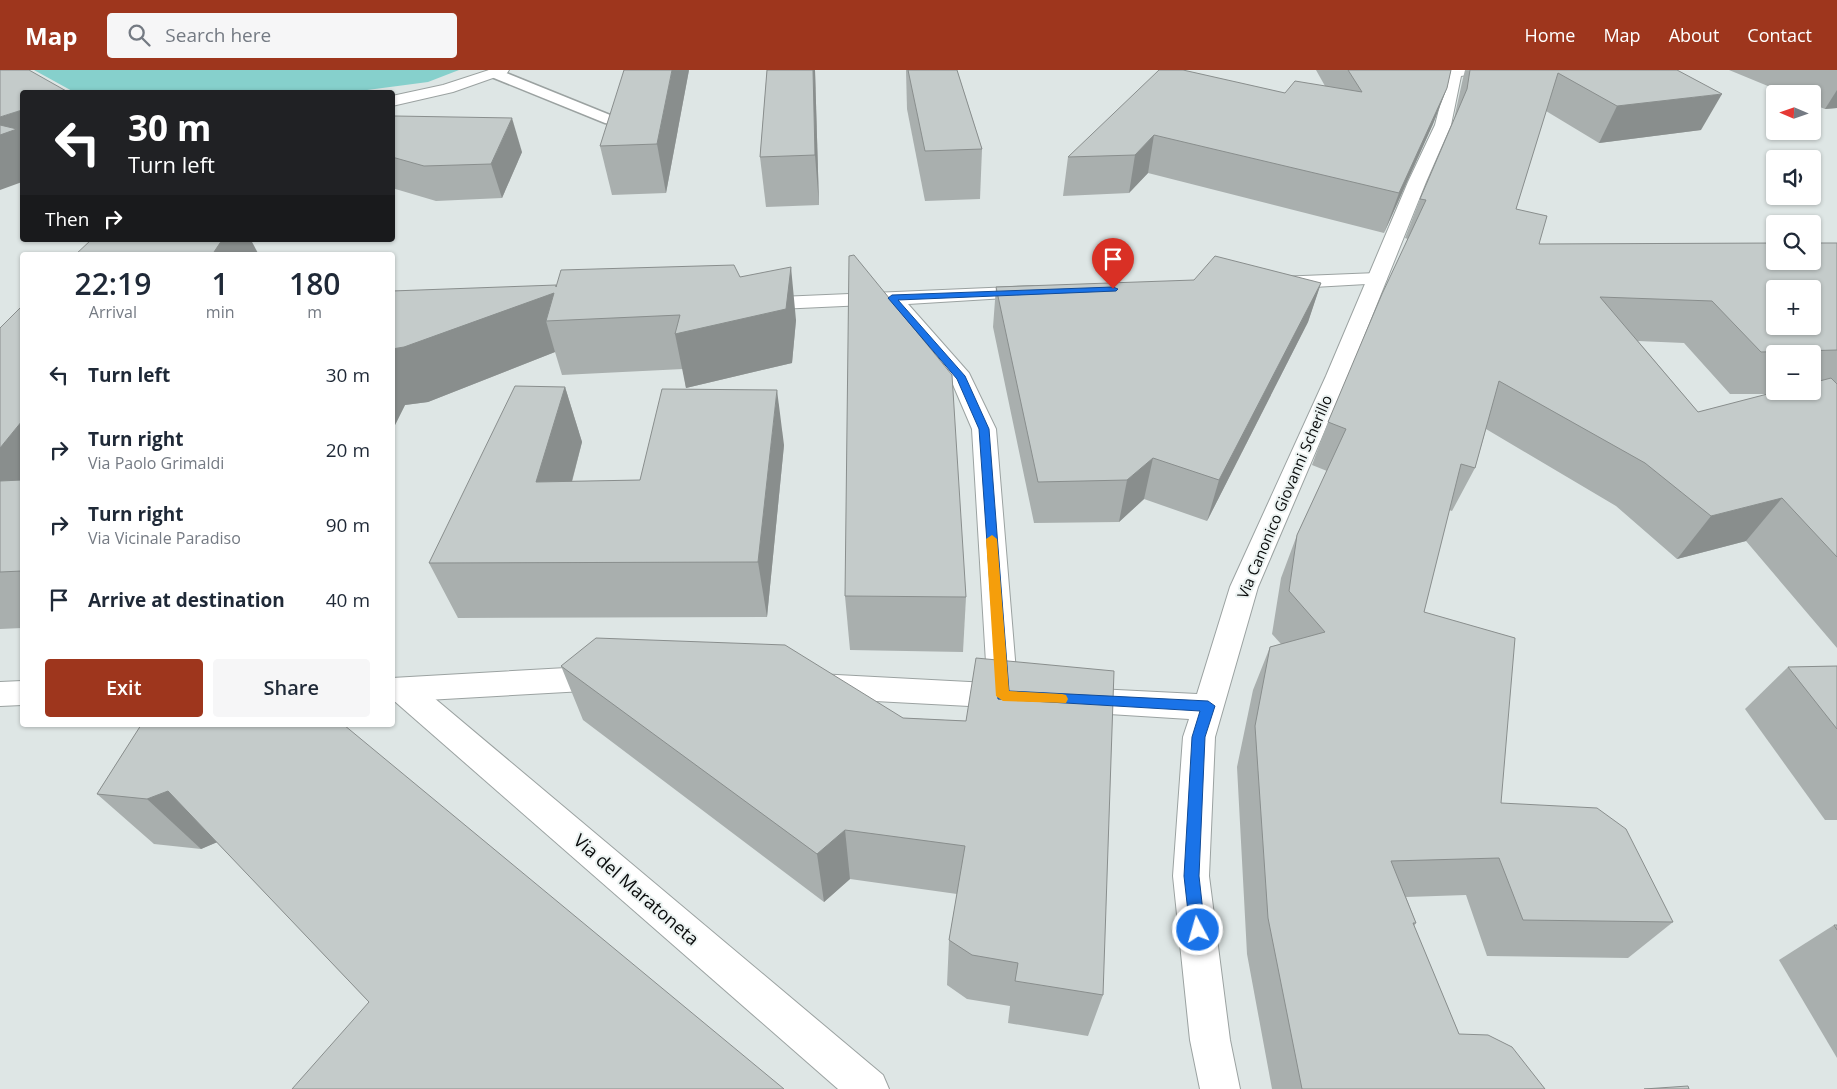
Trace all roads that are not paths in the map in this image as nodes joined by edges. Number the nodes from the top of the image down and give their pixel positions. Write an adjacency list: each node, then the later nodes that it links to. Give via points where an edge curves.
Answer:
1 (1461, 71): 5 (street, Via Canonico Giovanni Scherillo, via 1443,125)
2 (498, 72): 3 (street, via 455,88); 4 (lane)
3 (395, 100)
4 (610, 120)
5 (1377, 279): 6 (street); 16 (street, Via Canonico Giovanni Scherillo, via 1244,587)
6 (1260, 284)
7 (1048, 292): 8 (street)
8 (892, 298): 9 (street); 15 (street, via 961,378 984,429)
9 (735, 305)
10 (632, 679): 12 (street, via 593,678)
11 (788, 685): 15 (street)
12 (398, 690): 17 (street, Via del Maratoneta)
13 (0, 694): 14 (street)
14 (20, 694)
15 (1003, 696): 16 (street)
16 (1208, 706): 18 (street, Via Canonico Giovanni Scherillo, via 1199,737 1191,876 1210,1040)
17 (870, 1089)
18 (1220, 1089)

